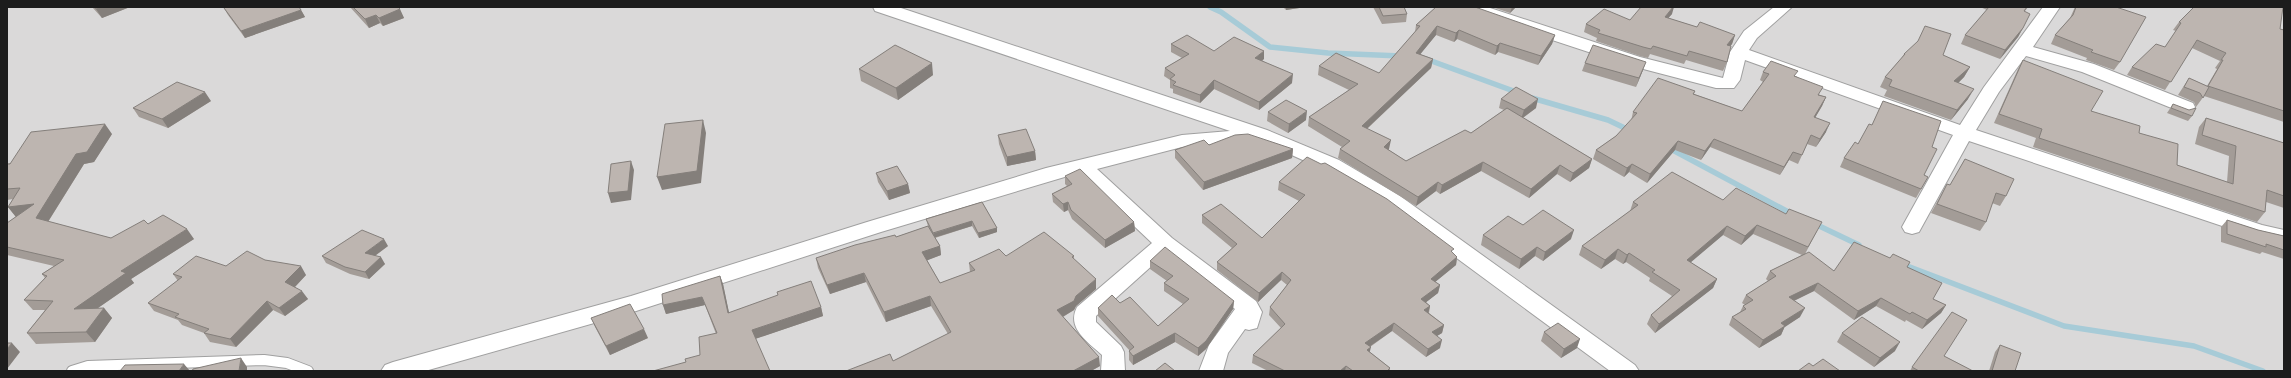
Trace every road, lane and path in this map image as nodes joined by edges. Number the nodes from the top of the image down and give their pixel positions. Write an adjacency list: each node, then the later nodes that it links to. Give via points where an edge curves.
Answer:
1 (881, 7): 9 (street)
2 (1471, 7): 6 (street, via 1634,61 1716,83 1728,84 1731,80)
3 (1784, 7): 6 (street, via 1750,36)
4 (2052, 7): 5 (street)
5 (2022, 50): 7 (street, via 2088,68); 8 (street, via 2005,69)
6 (1739, 52): 8 (street)
7 (2186, 107)
8 (1965, 132): 11 (street); 12 (street, via 2259,231)
9 (1260, 134): 10 (street, via 1182,141); 19 (street, via 1332,164 1393,201)
10 (1082, 166): 13 (street); 16 (street, via 874,227 633,304)
11 (1912, 227)
12 (2284, 237)
13 (1165, 243): 17 (street, via 1085,312 1085,326 1113,352); 18 (street, via 1248,314 1218,350)
14 (72, 371): 15 (lane, via 88,366 264,360 287,363)
15 (308, 371)
16 (393, 371)
17 (1113, 371)
18 (1211, 371)
19 (1627, 371)

